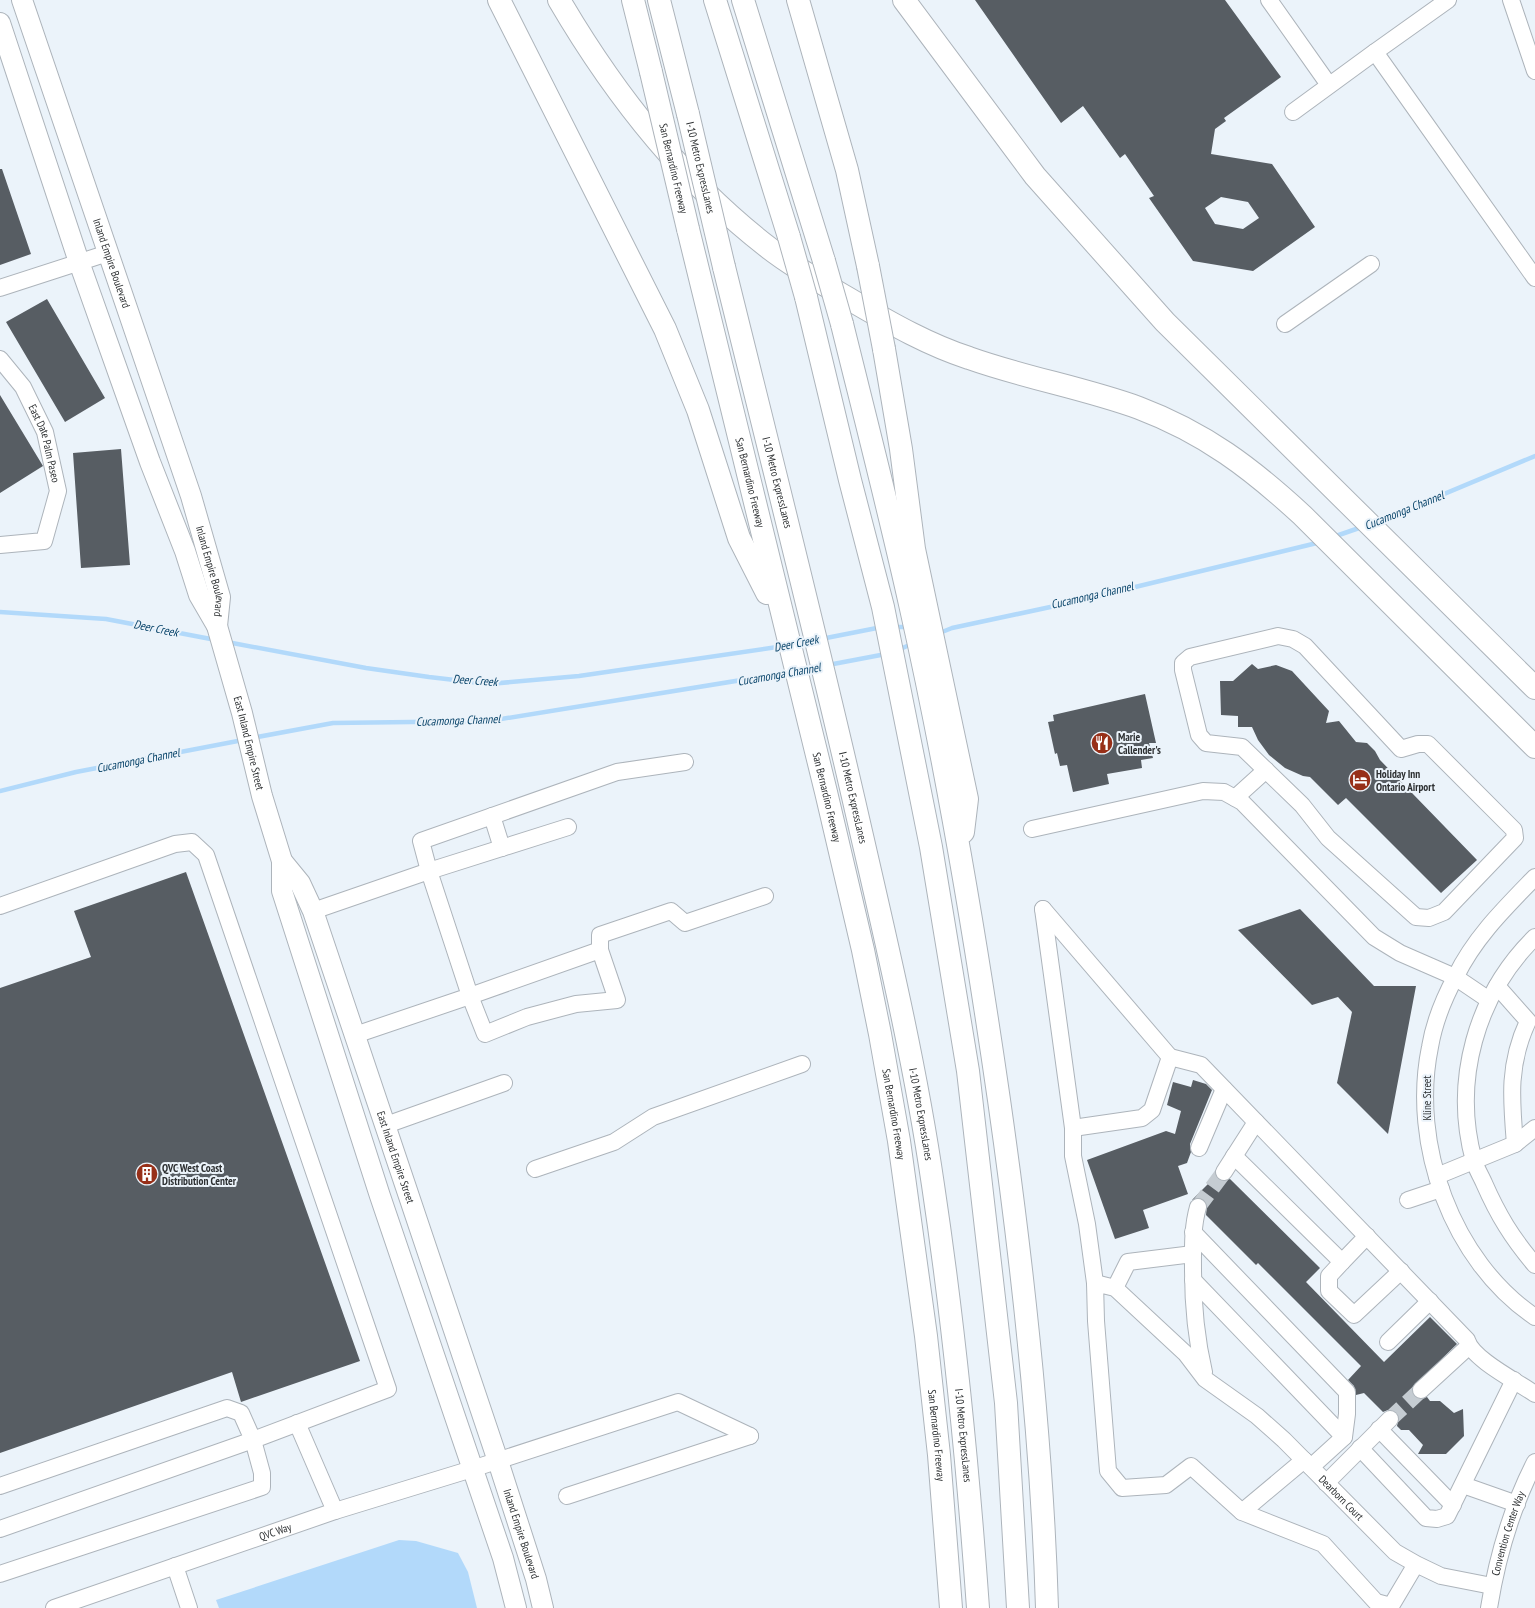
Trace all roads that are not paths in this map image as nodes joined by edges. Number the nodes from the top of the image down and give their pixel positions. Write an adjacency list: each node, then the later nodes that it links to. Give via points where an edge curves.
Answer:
1 (22, 0): 18 (main road, Inland Empire Boulevard)
2 (499, 0): 28 (highway, via 665,328 698,410 739,538)
3 (559, 0): 30 (highway, via 595,60 635,115 697,185 772,250 879,316 932,343 967,358 1140,409 1200,436 1262,479 1302,515)
4 (633, 0): 28 (highway, San Bernardino Freeway, bridge)
5 (659, 0): 112 (highway, I-10 Metro ExpressLanes, bridge, via 827,688 909,1048 933,1182 961,1414)
6 (715, 0): 113 (highway, bridge, via 806,297 883,607 931,847 968,1071 1006,1403)
7 (743, 0): 26 (highway, bridge, via 824,261)
8 (798, 0): 26 (highway, bridge, via 847,170 868,266 901,448 914,549)
9 (904, 0): 29 (highway, via 1035,176 1165,322)
10 (1269, 0): 16 (street)
11 (1448, 0): 14 (street)
12 (1511, 0): 15 (street)
13 (0, 23): 19 (main road, Inland Empire Boulevard)
14 (1375, 52): 16 (street); 21 (street)
15 (1535, 71)
16 (1330, 85): 17 (street)
17 (1293, 112)
18 (108, 253): 19 (street); 27 (main road, Inland Empire Boulevard, via 190,496 216,582 220,597)
19 (79, 262): 22 (street); 27 (main road, Inland Empire Boulevard, via 199,595)
20 (1371, 264): 23 (street)
21 (1535, 278)
22 (0, 288)
23 (1285, 324)
24 (0, 359): 25 (street, East Date Palm Paseo, via 23,387 45,432 58,491 44,541)
25 (0, 545)
26 (917, 602): 114 (highway, via 931,664 985,1005 1013,1202 1040,1458)
27 (217, 626): 38 (main road, East Inland Empire Street)
28 (784, 626): 111 (highway, San Bernardino Freeway, via 863,950 899,1141 934,1407)
29 (1535, 688)
30 (1535, 747)
31 (685, 762): 34 (street, via 617,772)
32 (1266, 770): 32 (street, via 1302,805 1328,838 1416,917 1429,918 1444,912 1515,838 1514,830 1428,744 1401,749 1305,646 1293,639 1278,636 1190,657 1183,664 1183,670 1199,736 1206,743 1242,747); 33 (street)
33 (1235, 798): 36 (street, via 1224,792 1203,791); 46 (street, via 1242,802 1374,937 1400,953)
34 (492, 816): 37 (street); 39 (street, via 421,841)
35 (568, 827): 37 (street)
36 (1032, 829)
37 (502, 848): 39 (street)
38 (282, 860): 43 (main road, East Inland Empire Street, via 300,883); 93 (main road, East Inland Empire Street, via 282,891)
39 (429, 871): 43 (street); 48 (street)
40 (1535, 877): 46 (street, Kline Street, via 1492,921)
41 (765, 896): 45 (street, via 685,923 670,911 600,935)
42 (0, 906): 86 (street, via 175,844 192,842 206,855 388,1390)
43 (313, 911): 51 (main road, East Inland Empire Street)
44 (1535, 937): 47 (street, via 1507,968)
45 (600, 950): 48 (street); 48 (street, via 617,1000 576,1004 527,1017 485,1034)
46 (1455, 976): 49 (street); 66 (street, Kline Street, via 1430,1047 1425,1085 1426,1123)
47 (1497, 986): 49 (street); 50 (street)
48 (470, 996): 51 (street)
49 (1489, 1000): 63 (street, via 1476,1031 1467,1075 1467,1119)
50 (1531, 1025): 60 (street, via 1514,1060 1511,1090)
51 (355, 1035): 57 (main road, East Inland Empire Street)
52 (1170, 1057): 55 (street, via 1201,1065); 58 (street, via 1152,1110 1142,1118); 58 (street, via 1043,909)
53 (802, 1064): 64 (street, via 653,1117 614,1142)
54 (504, 1083): 57 (street)
55 (1224, 1089): 56 (street); 61 (street)
56 (1256, 1122): 62 (street); 70 (street)
57 (386, 1125): 90 (main road, East Inland Empire Street)
58 (1073, 1128): 76 (street, via 1073,1156 1087,1224)
59 (1535, 1128): 60 (street)
60 (1515, 1144): 63 (street)
61 (1199, 1148)
62 (1234, 1156): 65 (street); 72 (street)
63 (1474, 1161): 66 (street); 73 (street, via 1496,1212 1514,1241)
64 (535, 1169)
65 (1224, 1172)
66 (1439, 1183): 67 (street); 79 (street, Kline Street, via 1467,1245 1489,1276 1515,1304)
67 (1408, 1200)
68 (1198, 1207): 69 (street)
69 (1193, 1232): 71 (street); 87 (street, via 1347,1392)
70 (1367, 1236): 72 (street); 74 (street)
71 (1193, 1254): 75 (street); 77 (street, via 1128,1262)
72 (1342, 1262): 74 (street, via 1329,1276 1330,1291 1354,1315)
73 (1535, 1265)
74 (1401, 1271): 78 (street)
75 (1193, 1280): 82 (street, via 1197,1344); 87 (street)
76 (1095, 1283): 77 (street); 101 (street, via 1108,1472 1122,1488 1129,1488 1166,1485 1191,1466)
77 (1116, 1288): 82 (street, Dearborn Court, via 1186,1354)
78 (1430, 1301): 80 (street); 81 (street, via 1467,1340)
79 (1535, 1317)
80 (1388, 1342)
81 (1469, 1346): 83 (street, via 1494,1369); 84 (street)
82 (1206, 1379): 92 (street, Dearborn Court, via 1257,1416)
83 (1514, 1380): 85 (street); 95 (street)
84 (1421, 1390)
85 (1535, 1394)
86 (297, 1423): 88 (street); 100 (street)
87 (1344, 1437): 92 (street)
88 (253, 1440): 96 (street, via 241,1413 226,1408); 102 (street); 105 (street, via 262,1473 262,1487)
89 (1360, 1448): 94 (street); 99 (street, via 1426,1518 1437,1519 1447,1516); 99 (street, via 1384,1424)
90 (498, 1461): 93 (street, QVC Way); 97 (street, QVC Way, via 678,1402 750,1436); 110 (main road, Inland Empire Boulevard)
91 (1535, 1462): 98 (street, Convention Center Way)
92 (1307, 1464): 94 (street, Dearborn Court); 101 (street)
93 (472, 1470): 100 (street, QVC Way); 109 (main road, via 503,1558)
94 (1326, 1483): 103 (street, Dearborn Court, via 1395,1552)
95 (1463, 1485): 98 (street); 99 (street)
96 (0, 1486)
97 (567, 1496)
98 (1517, 1504): 106 (street, Convention Center Way)
99 (1453, 1505)
100 (335, 1512): 104 (street, QVC Way)
101 (1242, 1512): 103 (street, via 1323,1544 1376,1602 1391,1606)
102 (0, 1529)
103 (1416, 1564): 106 (street, Dearborn Court, via 1441,1576)
104 (175, 1566): 107 (street, QVC Way); 108 (street)
105 (0, 1574)
106 (1492, 1586): 115 (street, Convention Center Way)
107 (54, 1608)
108 (189, 1608)
109 (516, 1608)
110 (543, 1608)
111 (951, 1608)
112 (978, 1608)
113 (1018, 1608)
114 (1047, 1608)
115 (1489, 1608)

